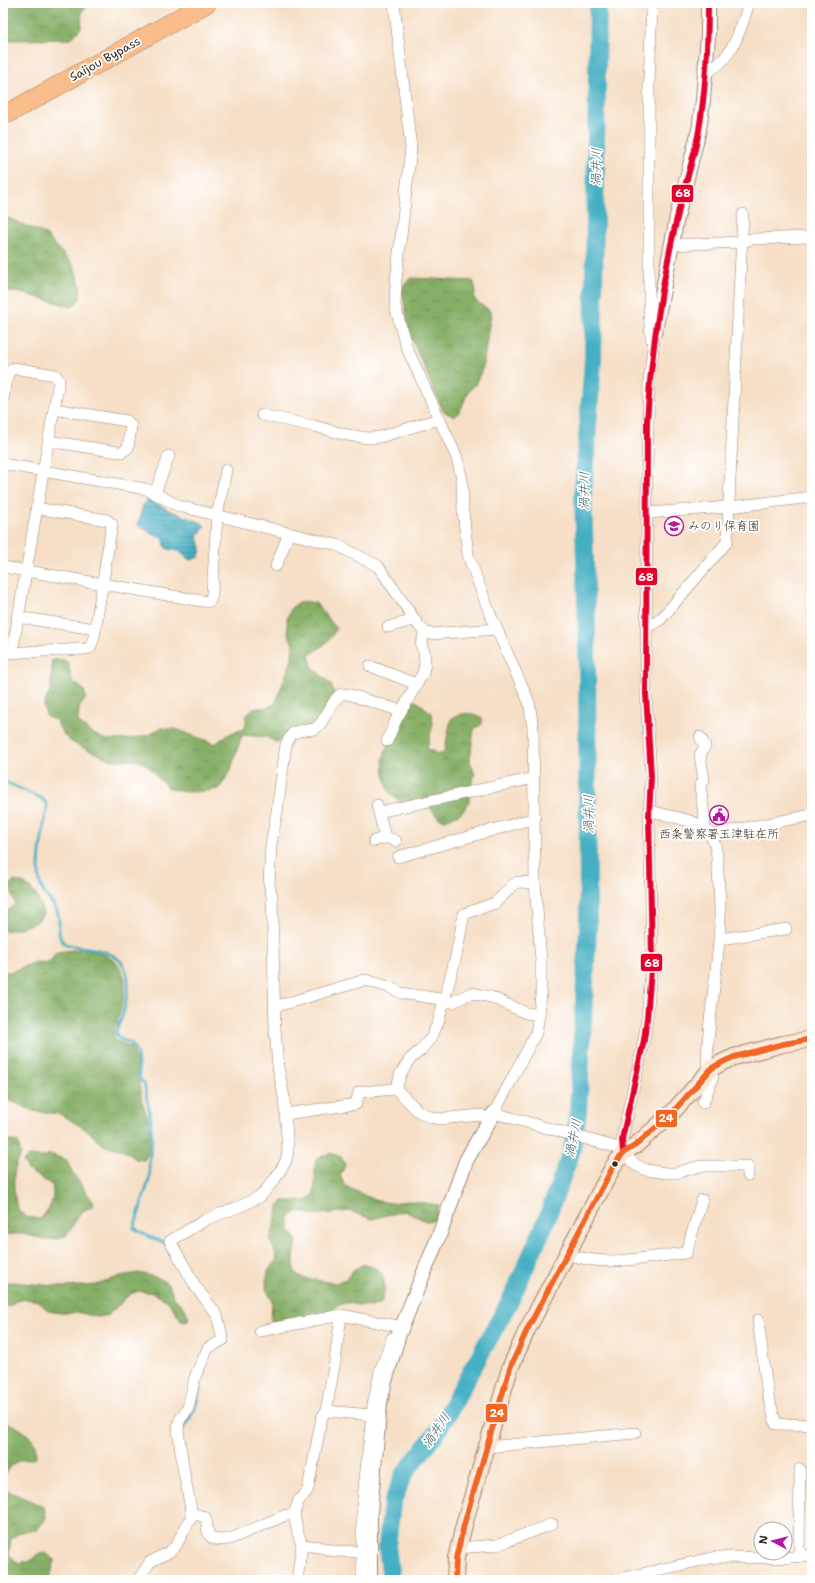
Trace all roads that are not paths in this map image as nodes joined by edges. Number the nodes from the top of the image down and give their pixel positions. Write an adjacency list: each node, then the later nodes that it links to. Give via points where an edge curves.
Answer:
1 (207, 3): 7 (highway, Saijou Bypass)
2 (394, 3): 17 (street, via 411,148 395,306 406,346)
3 (652, 3): 13 (street, via 649,84 649,313)
4 (708, 3): 6 (street)
5 (749, 3): 6 (street, via 728,54 714,69)
6 (705, 73): 11 (street, via 699,130)
7 (3, 116)
8 (743, 214): 10 (street)
9 (812, 237): 10 (street, via 751,239)
10 (742, 242): 11 (street); 25 (street)
11 (671, 245): 12 (street)
12 (655, 331): 13 (street)
13 (652, 355): 27 (street, via 647,421)
14 (3, 400): 15 (street, via 7,376 11,369 55,375 59,380)
15 (54, 409): 18 (street); 18 (street, via 127,421 131,426 128,448 122,452)
16 (262, 415): 17 (street, via 368,438 380,437)
17 (439, 419): 38 (street, via 460,469 468,555)
18 (48, 441): 22 (street)
19 (169, 456): 23 (street)
20 (3, 464): 22 (street)
21 (226, 470): 28 (street)
22 (43, 471): 23 (street, via 146,489); 26 (street)
23 (155, 493): 28 (street, via 180,506)
24 (812, 497): 25 (street)
25 (729, 506): 27 (street); 37 (street, via 727,542 660,620)
26 (36, 508): 32 (street); 33 (street, via 110,521 113,528)
27 (648, 513): 37 (street)
28 (217, 516): 29 (street); 33 (street, via 212,593 208,602)
29 (289, 534): 30 (street); 35 (street, via 337,546 373,563 381,570)
30 (276, 566)
31 (3, 567): 32 (street)
32 (25, 571): 33 (street); 34 (street)
33 (103, 584): 39 (street)
34 (17, 617): 39 (street); 41 (street)
35 (414, 620): 36 (street); 40 (street)
36 (388, 627)
37 (647, 627): 48 (street, via 646,694 651,776)
38 (497, 628): 40 (street, via 431,634); 47 (street, via 532,714)
39 (95, 629): 41 (street, via 90,648)
40 (425, 632): 43 (street, via 420,645 425,663 423,673)
41 (7, 653)
42 (370, 666): 43 (street)
43 (416, 684): 44 (street)
44 (401, 711): 46 (street); 59 (street, via 341,694 320,724 315,728 292,734 286,744 270,858)
45 (700, 737): 51 (street, via 705,746 700,755 704,780 700,786 706,822)
46 (387, 741)
47 (534, 778): 50 (street); 53 (street, via 378,808 390,839)
48 (649, 810): 51 (street, via 683,819); 67 (street, via 652,958 647,1018)
49 (812, 815): 52 (street)
50 (535, 818): 54 (street); 55 (street)
51 (703, 828): 52 (street)
52 (711, 837): 57 (street, via 716,848 721,900)
53 (374, 841)
54 (398, 857)
55 (535, 883): 58 (street, via 518,882 495,903 464,914); 60 (street, via 541,960)
56 (786, 930): 57 (street)
57 (720, 939): 62 (street, via 707,1056)
58 (445, 1001): 59 (street, via 401,993 366,980); 60 (street, via 453,1002 471,993 491,996 526,1013); 63 (street, via 431,1038 410,1059 401,1073)
59 (274, 1007): 65 (street, via 278,1067)
60 (539, 1015): 66 (street, via 536,1033)
61 (812, 1040): 62 (main road, via 783,1044 734,1057)
62 (710, 1071): 64 (street, via 713,1077); 67 (main road, via 671,1114 636,1145)
63 (396, 1089): 65 (street, via 359,1092 356,1104); 66 (street, via 418,1111 430,1117 440,1119)
64 (703, 1103)
65 (285, 1114): 82 (street, via 288,1151 286,1161 267,1189 253,1201 207,1219 170,1241 199,1293 217,1315 223,1340 208,1348 195,1377 188,1408 179,1421 178,1430)
66 (492, 1116): 67 (street, via 545,1127); 71 (street, via 466,1161)
67 (619, 1150): 68 (street, via 646,1170 676,1173 700,1166 748,1166); 70 (main road, via 613,1167)
68 (748, 1176)
69 (702, 1200): 70 (street, via 686,1252 614,1261 579,1258)
70 (567, 1254): 80 (main road, via 516,1352)
71 (410, 1305): 74 (street); 95 (street, via 390,1359 380,1403 370,1512)
72 (341, 1315): 74 (street); 75 (street); 76 (street)
73 (758, 1320): 78 (street, via 768,1396 776,1424)
74 (397, 1326): 77 (street, via 380,1371)
75 (260, 1332)
76 (326, 1411): 77 (street); 83 (street, via 322,1417 308,1489 299,1500)
77 (372, 1415): 87 (street, via 362,1507)
78 (812, 1425)
79 (635, 1433): 80 (street)
80 (486, 1448): 86 (main road)
81 (800, 1469): 89 (street)
82 (191, 1513): 83 (street, via 205,1516 208,1532 217,1540 230,1539 286,1515); 92 (street, via 191,1518 175,1547 150,1562)
83 (294, 1516): 85 (street)
84 (552, 1524): 86 (street, via 497,1545)
85 (302, 1545): 87 (street, via 334,1551); 93 (street)
86 (458, 1548): 96 (main road)
87 (362, 1552): 94 (street)
88 (812, 1555): 89 (street)
89 (799, 1557): 90 (street, via 716,1557)
90 (646, 1576): 91 (street)
91 (619, 1579)
92 (138, 1580)
93 (297, 1580)
94 (362, 1580)
95 (370, 1580)
96 (455, 1580)

